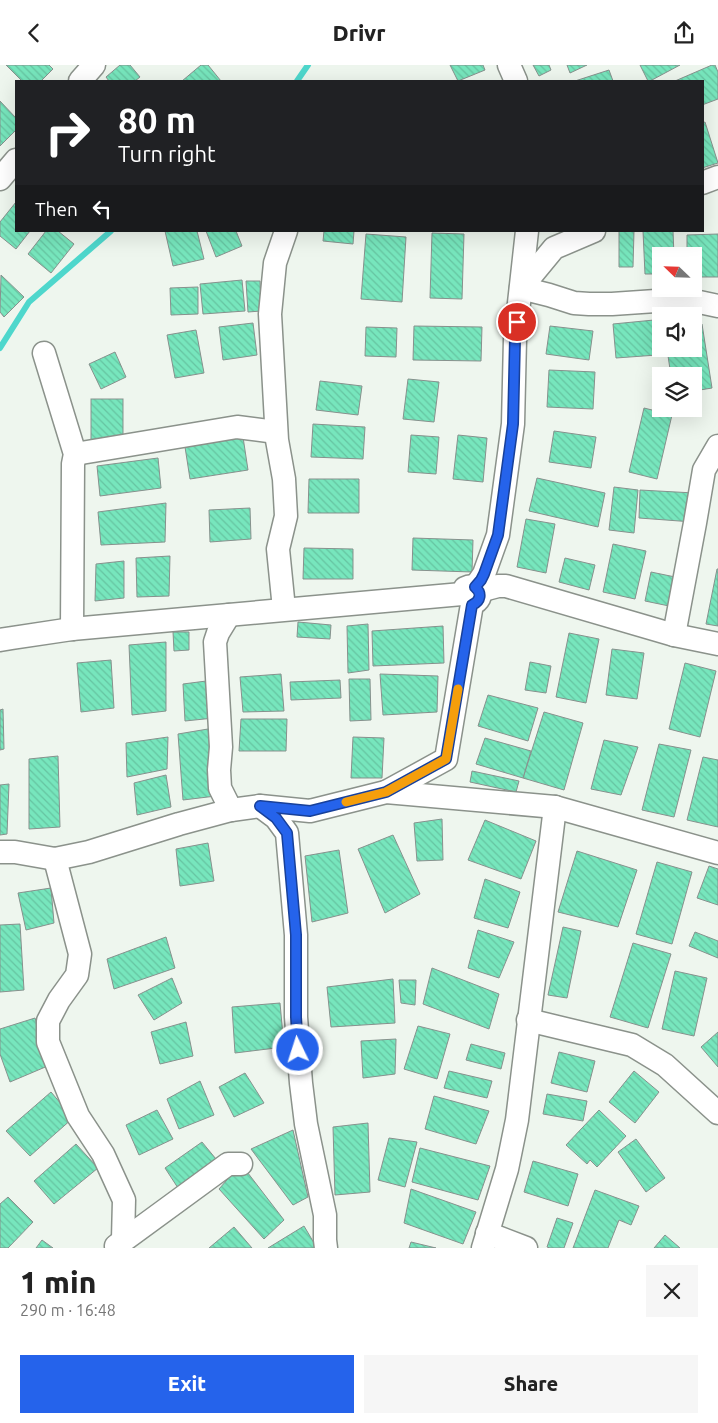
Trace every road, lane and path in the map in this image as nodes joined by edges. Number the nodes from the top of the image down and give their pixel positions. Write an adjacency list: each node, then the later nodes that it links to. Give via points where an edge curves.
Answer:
1 (94, 65): 3 (street)
2 (510, 65): 4 (street)
3 (81, 80)
4 (516, 80)
5 (718, 177): 6 (street)
6 (704, 182)
7 (286, 232): 13 (street, via 275,263 270,314)
8 (527, 232): 10 (street)
9 (592, 232): 10 (street, via 554,248)
10 (521, 288): 11 (street, via 574,303 685,299); 16 (street, via 515,339 513,424 498,535 484,574)
11 (718, 306)
12 (44, 353): 15 (street)
13 (276, 432): 15 (street, via 237,427); 17 (street, via 286,516 278,549)
14 (718, 446): 20 (street, via 704,470)
15 (75, 454): 19 (street, via 72,464)
16 (472, 594): 17 (street); 20 (street, via 506,586); 23 (street, via 446,759)
17 (284, 609): 18 (street)
18 (229, 615): 19 (street); 26 (street, via 216,642 222,747 220,788)
19 (72, 629): 21 (street)
20 (674, 635): 22 (street)
21 (0, 640)
22 (718, 644)
23 (386, 792): 24 (street, via 310,811); 25 (street)
24 (260, 806): 26 (street); 35 (street, via 276,818 287,833 296,935 296,1017 301,1083 325,1215)
25 (555, 807): 28 (street); 30 (street)
26 (231, 809): 29 (street)
27 (0, 852): 29 (street)
28 (718, 853)
29 (55, 859): 34 (street, via 80,955 77,975 48,1021 48,1043 78,1116 103,1154 124,1200)
30 (528, 1020): 31 (street, via 632,1045 665,1065); 33 (street, via 517,1120 507,1169)
31 (718, 1113)
32 (240, 1164): 34 (street, via 228,1163)
33 (485, 1240): 36 (street)
34 (118, 1244)
35 (326, 1248)
36 (526, 1248)

